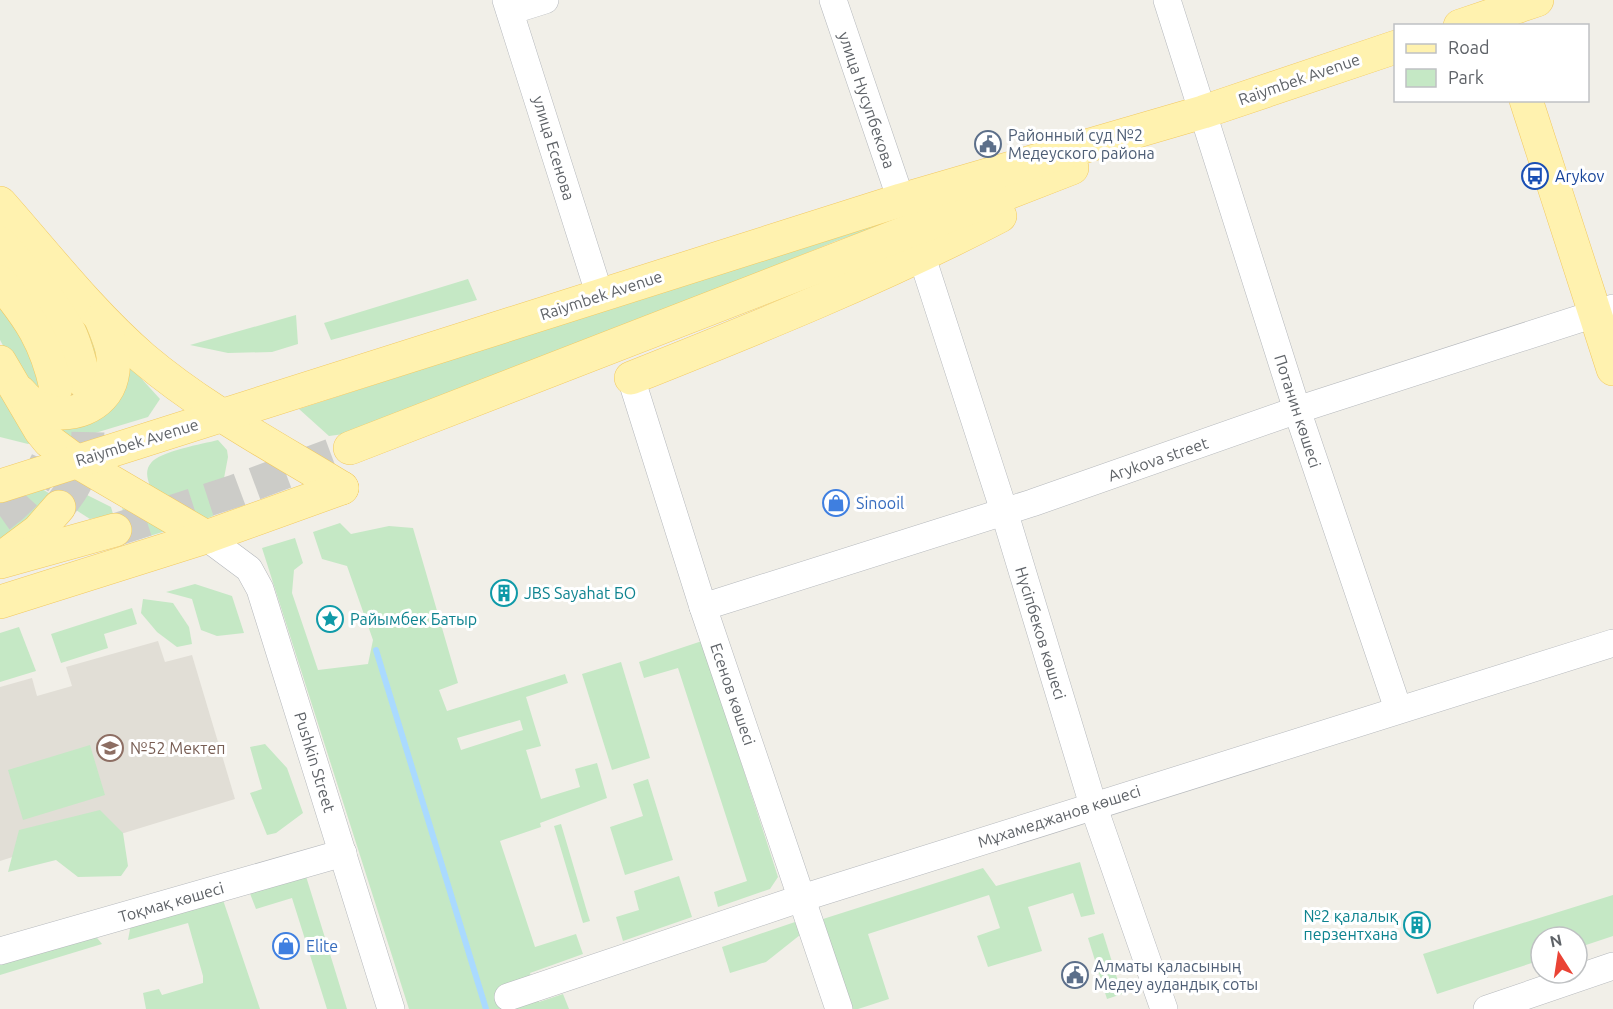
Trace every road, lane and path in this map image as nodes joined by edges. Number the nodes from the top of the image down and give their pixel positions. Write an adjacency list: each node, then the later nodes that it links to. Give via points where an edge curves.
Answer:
1 (545, 0): 5 (street)
2 (833, 0): 12 (street, улица Нусупбекова)
3 (1167, 0): 10 (street, Потанин көшесі)
4 (1537, 0): 6 (main road)
5 (508, 6): 17 (street, улица Есенова)
6 (1499, 13): 7 (main road)
7 (1466, 24)
8 (1394, 47): 10 (main road, Raiymbek Avenue)
9 (1527, 102): 18 (main road)
10 (1203, 112): 11 (main road, Raiymbek Avenue); 12 (main road, Raiymbek Avenue); 23 (street, Потанин көшесі)
11 (1126, 147): 15 (main road, Raiymbek Avenue); 25 (main road, Raiymbek Avenue)
12 (901, 200): 17 (main road, Raiymbek Avenue)
13 (0, 203): 19 (main road)
14 (0, 243): 16 (main road, via 59,315 73,342 70,386 51,365 36,329)
15 (922, 256): 22 (main road, Raiymbek Avenue); 29 (street, Нүсіпбеков көшесі)
16 (0, 282)
17 (600, 296): 24 (main road, Raiymbek Avenue)
18 (1604, 311): 20 (main road); 23 (street, Arykova street)
19 (99, 315): 21 (main road, via 109,337 114,366 112,380 94,404 67,414 40,409 29,402); 24 (main road, via 144,358)
20 (1613, 369)
21 (7, 374): 26 (main road, via 45,436)
22 (631, 378): 35 (street, Есенов көшесі)
23 (1298, 411): 29 (street, Arykova street); 37 (street, Потанин көшесі)
24 (222, 415): 26 (main road, Raiymbek Avenue); 31 (main road, via 342,488)
25 (350, 448)
26 (76, 461): 27 (main road, Raiymbek Avenue); 31 (main road)
27 (0, 486)
28 (59, 507): 32 (main road, via 38,531)
29 (1004, 511): 35 (street, Arykova street); 38 (street, Нүсіпбеков көшесі)
30 (115, 530): 33 (main road)
31 (206, 537): 34 (main road); 39 (street, Pushkin Street, via 249,569 260,589)
32 (0, 557)
33 (0, 562)
34 (0, 602)
35 (703, 607): 40 (street, Есенов көшесі)
36 (1613, 643): 37 (street, Мұхамеджанов көшесі)
37 (1398, 709): 38 (street, Мұхамеджанов көшесі)
38 (1093, 806): 40 (street, Мұхамеджанов көшесі); 46 (street, Нүсіпбеков көшесі)
39 (342, 853): 41 (street, Тоқмақ көшесі); 44 (street, Pushkin Street)
40 (802, 898): 43 (street, Мұхамеджанов көшесі); 45 (street, Есенов көшесі)
41 (0, 951)
42 (1613, 966): 47 (street)
43 (508, 997)
44 (391, 1009)
45 (839, 1009)
46 (1164, 1009)
47 (1487, 1009)

